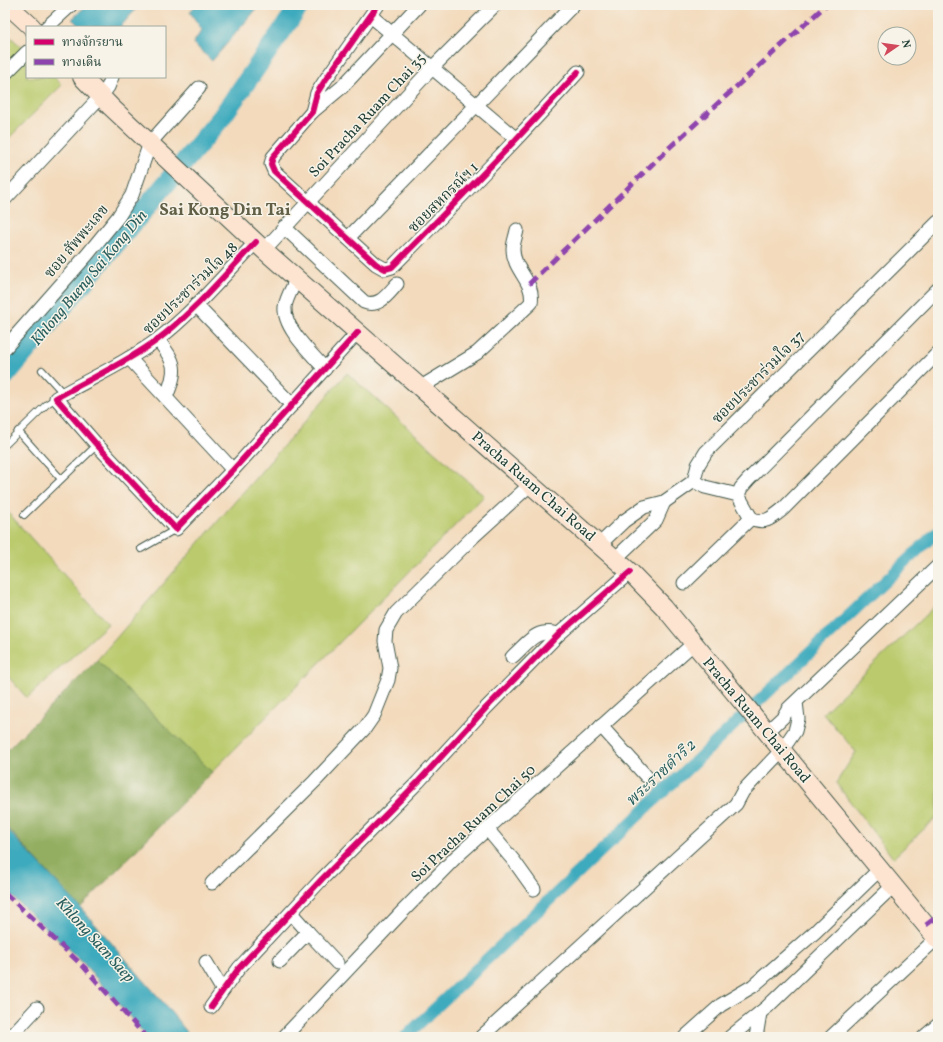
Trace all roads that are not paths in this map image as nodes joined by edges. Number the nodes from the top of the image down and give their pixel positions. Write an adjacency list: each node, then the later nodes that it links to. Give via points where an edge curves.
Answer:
1 (8, 5): 7 (main road)
2 (71, 5): 8 (street)
3 (419, 5): 9 (street)
4 (495, 5): 11 (street, Soi Pracha Ruam Chai 35)
5 (573, 5): 18 (street)
6 (375, 10): 9 (street); 19 (street, via 326,79)
7 (31, 26)
8 (48, 26)
9 (392, 33): 11 (street); 19 (street, via 330,100)
10 (26, 53): 13 (street)
11 (433, 67): 18 (street); 23 (street, Soi Pracha Ruam Chai 35)
12 (578, 72): 20 (street, ซอยสหกรณ์ฯ 1)
13 (5, 74)
14 (83, 78): 17 (main road, Pracha Ruam Chai Road)
15 (112, 78): 17 (street)
16 (198, 88): 21 (street)
17 (101, 96): 21 (main road, Pracha Ruam Chai Road); 22 (street)
18 (477, 105): 20 (street); 27 (street)
19 (312, 112): 23 (street, via 271,160 274,171)
20 (515, 138): 27 (street, ซอยสหกรณ์ฯ 1, via 487,171 392,267 381,268)
21 (150, 143): 28 (main road, Pracha Ruam Chai Road); 35 (street, ซอย สัพพะเลข, via 132,195 118,217)
22 (5, 199)
23 (308, 202): 25 (street, Soi Pracha Ruam Chai 35); 27 (street)
24 (938, 222): 49 (street, ซอยประชาร่วมใจ 37, via 706,452 698,465)
25 (284, 227): 28 (street, Soi Pracha Ruam Chai 35); 30 (street, via 364,302 370,304 384,299)
26 (517, 230): 40 (street, via 513,250 517,265 533,294 531,303 477,353)
27 (348, 238)
28 (260, 246): 29 (main road, Pracha Ruam Chai Road); 32 (street, ซอยประชาร่วมใจ 48)
29 (297, 278): 33 (main road, Pracha Ruam Chai Road); 38 (street, via 285,306 286,314 296,336)
30 (397, 284)
31 (938, 288): 51 (street, via 748,480)
32 (196, 305): 34 (street, ซอยประชาร่วมใจ 48); 43 (street)
33 (358, 332): 38 (street); 40 (main road, Pracha Ruam Chai Road)
34 (158, 340): 37 (street, ซอยประชาร่วมใจ 48); 42 (street, via 171,356 174,365 172,383)
35 (5, 348)
36 (938, 353): 54 (street, via 783,510 763,522)
37 (129, 358): 41 (street, ซอยประชาร่วมใจ 48); 42 (street)
38 (325, 369): 43 (street)
39 (42, 370): 41 (lane)
40 (421, 387): 50 (main road, Pracha Ruam Chai Road)
41 (60, 396): 44 (lane, ซอยประชาร่วมใจ 48, via 47,404); 46 (street)
42 (166, 397): 47 (street)
43 (292, 405): 47 (street)
44 (18, 431): 45 (lane, ซอยประชาร่วมใจ 48); 48 (lane)
45 (5, 445)
46 (97, 445): 48 (lane); 55 (street)
47 (233, 470): 55 (street)
48 (61, 479): 53 (lane)
49 (694, 481): 51 (street, via 706,487); 52 (street)
50 (531, 484): 56 (main road, Pracha Ruam Chai Road); 72 (street, via 396,613 386,630 385,641 390,668 388,680 374,715 365,728 314,781)
51 (738, 495): 54 (street)
52 (664, 502): 56 (street, via 644,506); 58 (street, via 656,520)
53 (24, 515)
54 (751, 518): 61 (street)
55 (176, 529): 57 (lane)
56 (600, 544): 58 (main road, Pracha Ruam Chai Road)
57 (141, 549)
58 (616, 558): 60 (main road, Pracha Ruam Chai Road)
59 (938, 566): 65 (street)
60 (630, 572): 62 (street); 63 (main road, Pracha Ruam Chai Road, via 664,607)
61 (684, 583)
62 (559, 634): 64 (street, via 548,631 537,634); 75 (street)
63 (694, 644): 66 (street, Soi Pracha Ruam Chai 50); 67 (main road, Pracha Ruam Chai Road)
64 (512, 657)
65 (796, 702): 67 (street); 68 (street, via 798,718 795,731)
66 (601, 726): 69 (street); 70 (street, Soi Pracha Ruam Chai 50)
67 (764, 728): 68 (main road, Pracha Ruam Chai Road)
68 (782, 750): 71 (main road, Pracha Ruam Chai Road); 88 (street, via 743,791 736,804)
69 (646, 776)
70 (488, 830): 74 (street, via 514,860); 87 (street, Soi Pracha Ruam Chai 50, via 456,857)
71 (880, 869): 73 (main road, Pracha Ruam Chai Road); 89 (street, via 815,932 753,986 721,1005)
72 (212, 883)
73 (894, 886): 77 (main road, Pracha Ruam Chai Road); 84 (street)
74 (534, 889)
75 (291, 913): 76 (street); 81 (street)
76 (308, 932): 78 (street); 80 (street)
77 (937, 937): 92 (street)
78 (280, 961)
79 (206, 962): 81 (street)
80 (337, 963)
81 (222, 989): 82 (street)
82 (211, 1007)
83 (37, 1008): 86 (street)
84 (760, 1013): 90 (street); 91 (street)
85 (938, 1025): 93 (street)
86 (10, 1037)
87 (284, 1037)
88 (481, 1037)
89 (685, 1037)
90 (730, 1037)
91 (756, 1037)
92 (831, 1037)
93 (924, 1037)

